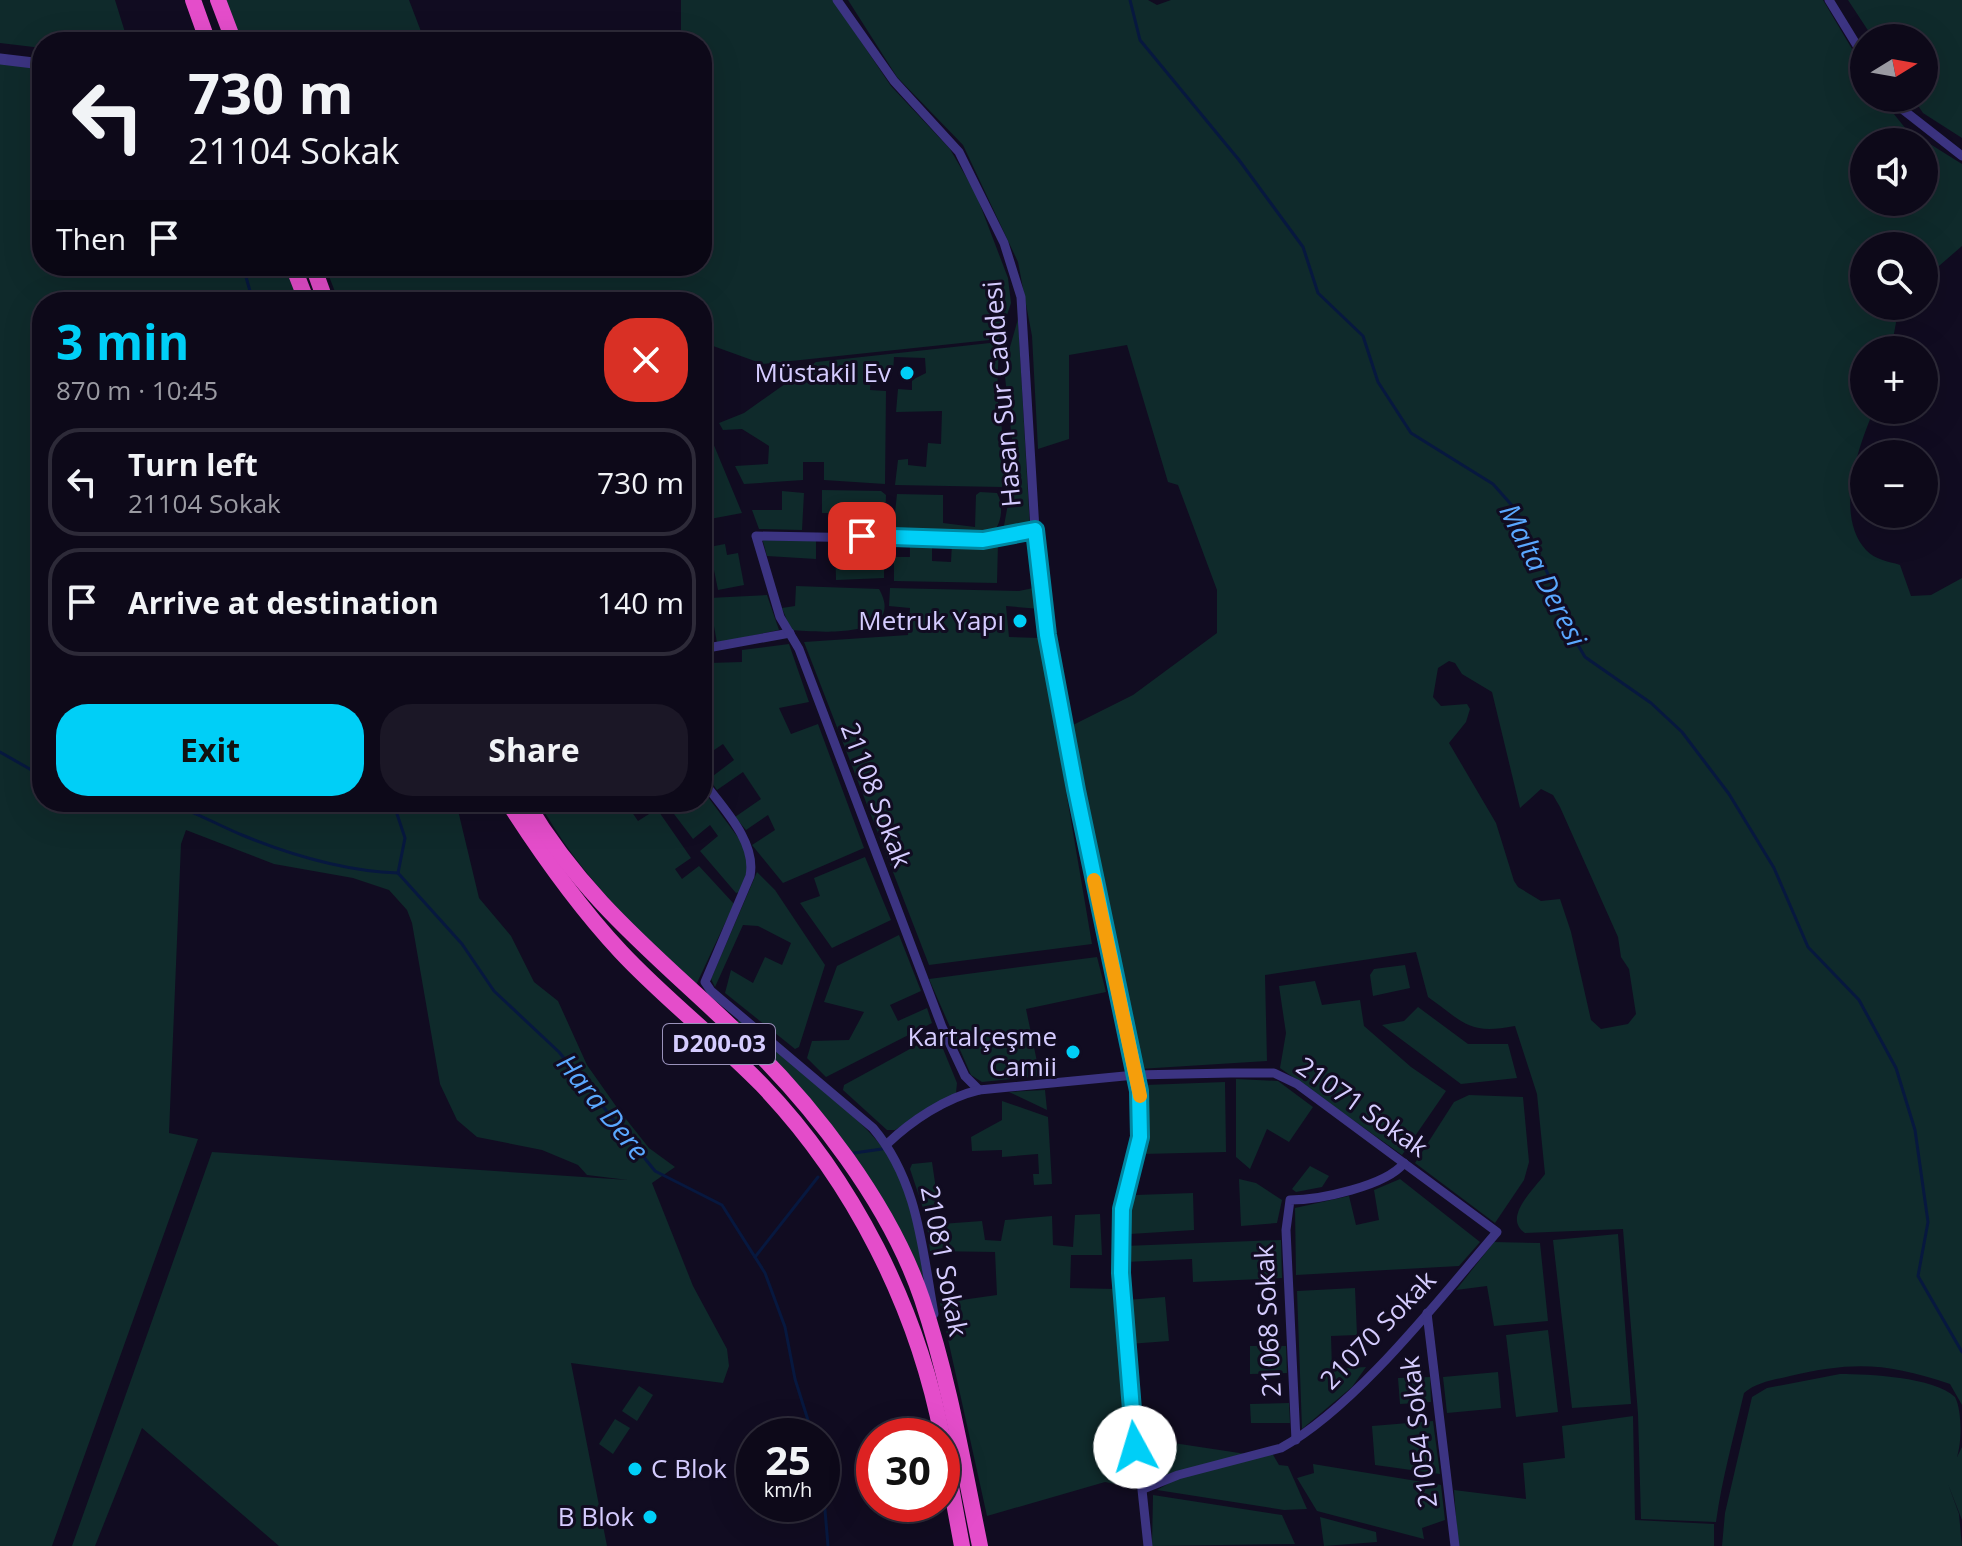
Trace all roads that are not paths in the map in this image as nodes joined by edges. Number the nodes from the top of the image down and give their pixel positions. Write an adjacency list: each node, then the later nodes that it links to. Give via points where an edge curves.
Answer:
1 (193, 0): 5 (highway)
2 (218, 0): 6 (highway)
3 (837, 0): 12 (street, Hasan Sur Caddesi, via 894,81 959,152 1013,266 1021,297)
4 (1829, 0): 7 (street)
5 (204, 32)
6 (230, 32)
7 (1850, 34)
8 (0, 59): 9 (street)
9 (32, 63)
10 (1906, 112): 11 (street)
11 (1962, 156)
12 (1035, 530): 13 (street, 21108 Sokak, via 983,540 756,536 780,617); 19 (street, Hasan Sur Caddesi, via 1047,635)
13 (790, 633): 14 (street); 18 (street, 21108 Sokak)
14 (712, 647)
15 (712, 794): 22 (street, 21081 Sokak, via 740,833 752,866 705,978 711,991)
16 (515, 812): 27 (highway, D200-03, via 555,872 622,953 763,1087 842,1187 886,1267)
17 (533, 812): 26 (highway, D200-03, via 584,886 741,1036 831,1138 904,1256)
18 (962, 1069): 20 (street, 21108 Sokak); 21 (street, 21108 Sokak)
19 (1135, 1075): 20 (street, 21071 Sokak); 23 (street, 21071 Sokak, via 1287,1077); 29 (street, Hasan Sur Caddesi, via 1142,1115 1122,1209 1121,1293)
20 (979, 1090): 21 (street, 21071 Sokak)
21 (962, 1095): 22 (street, 21071 Sokak, via 912,1122)
22 (887, 1144): 26 (street, 21081 Sokak, via 915,1207)
23 (1404, 1163): 24 (street, 21071 Sokak); 28 (street, 21068 Sokak, via 1387,1178 1290,1200 1286,1230)
24 (1497, 1232): 25 (street, 21070 Sokak)
25 (1427, 1313): 28 (street, 21070 Sokak, via 1351,1394); 34 (street, 21054 Sokak)
26 (944, 1375): 32 (highway, D200-03)
27 (938, 1418)
28 (1296, 1440): 29 (street, 21070 Sokak)
29 (1143, 1489): 33 (street, Hasan Sur Caddesi)
30 (958, 1522): 31 (highway, D200-03)
31 (962, 1546)
32 (980, 1546)
33 (1148, 1546)
34 (1455, 1546)

